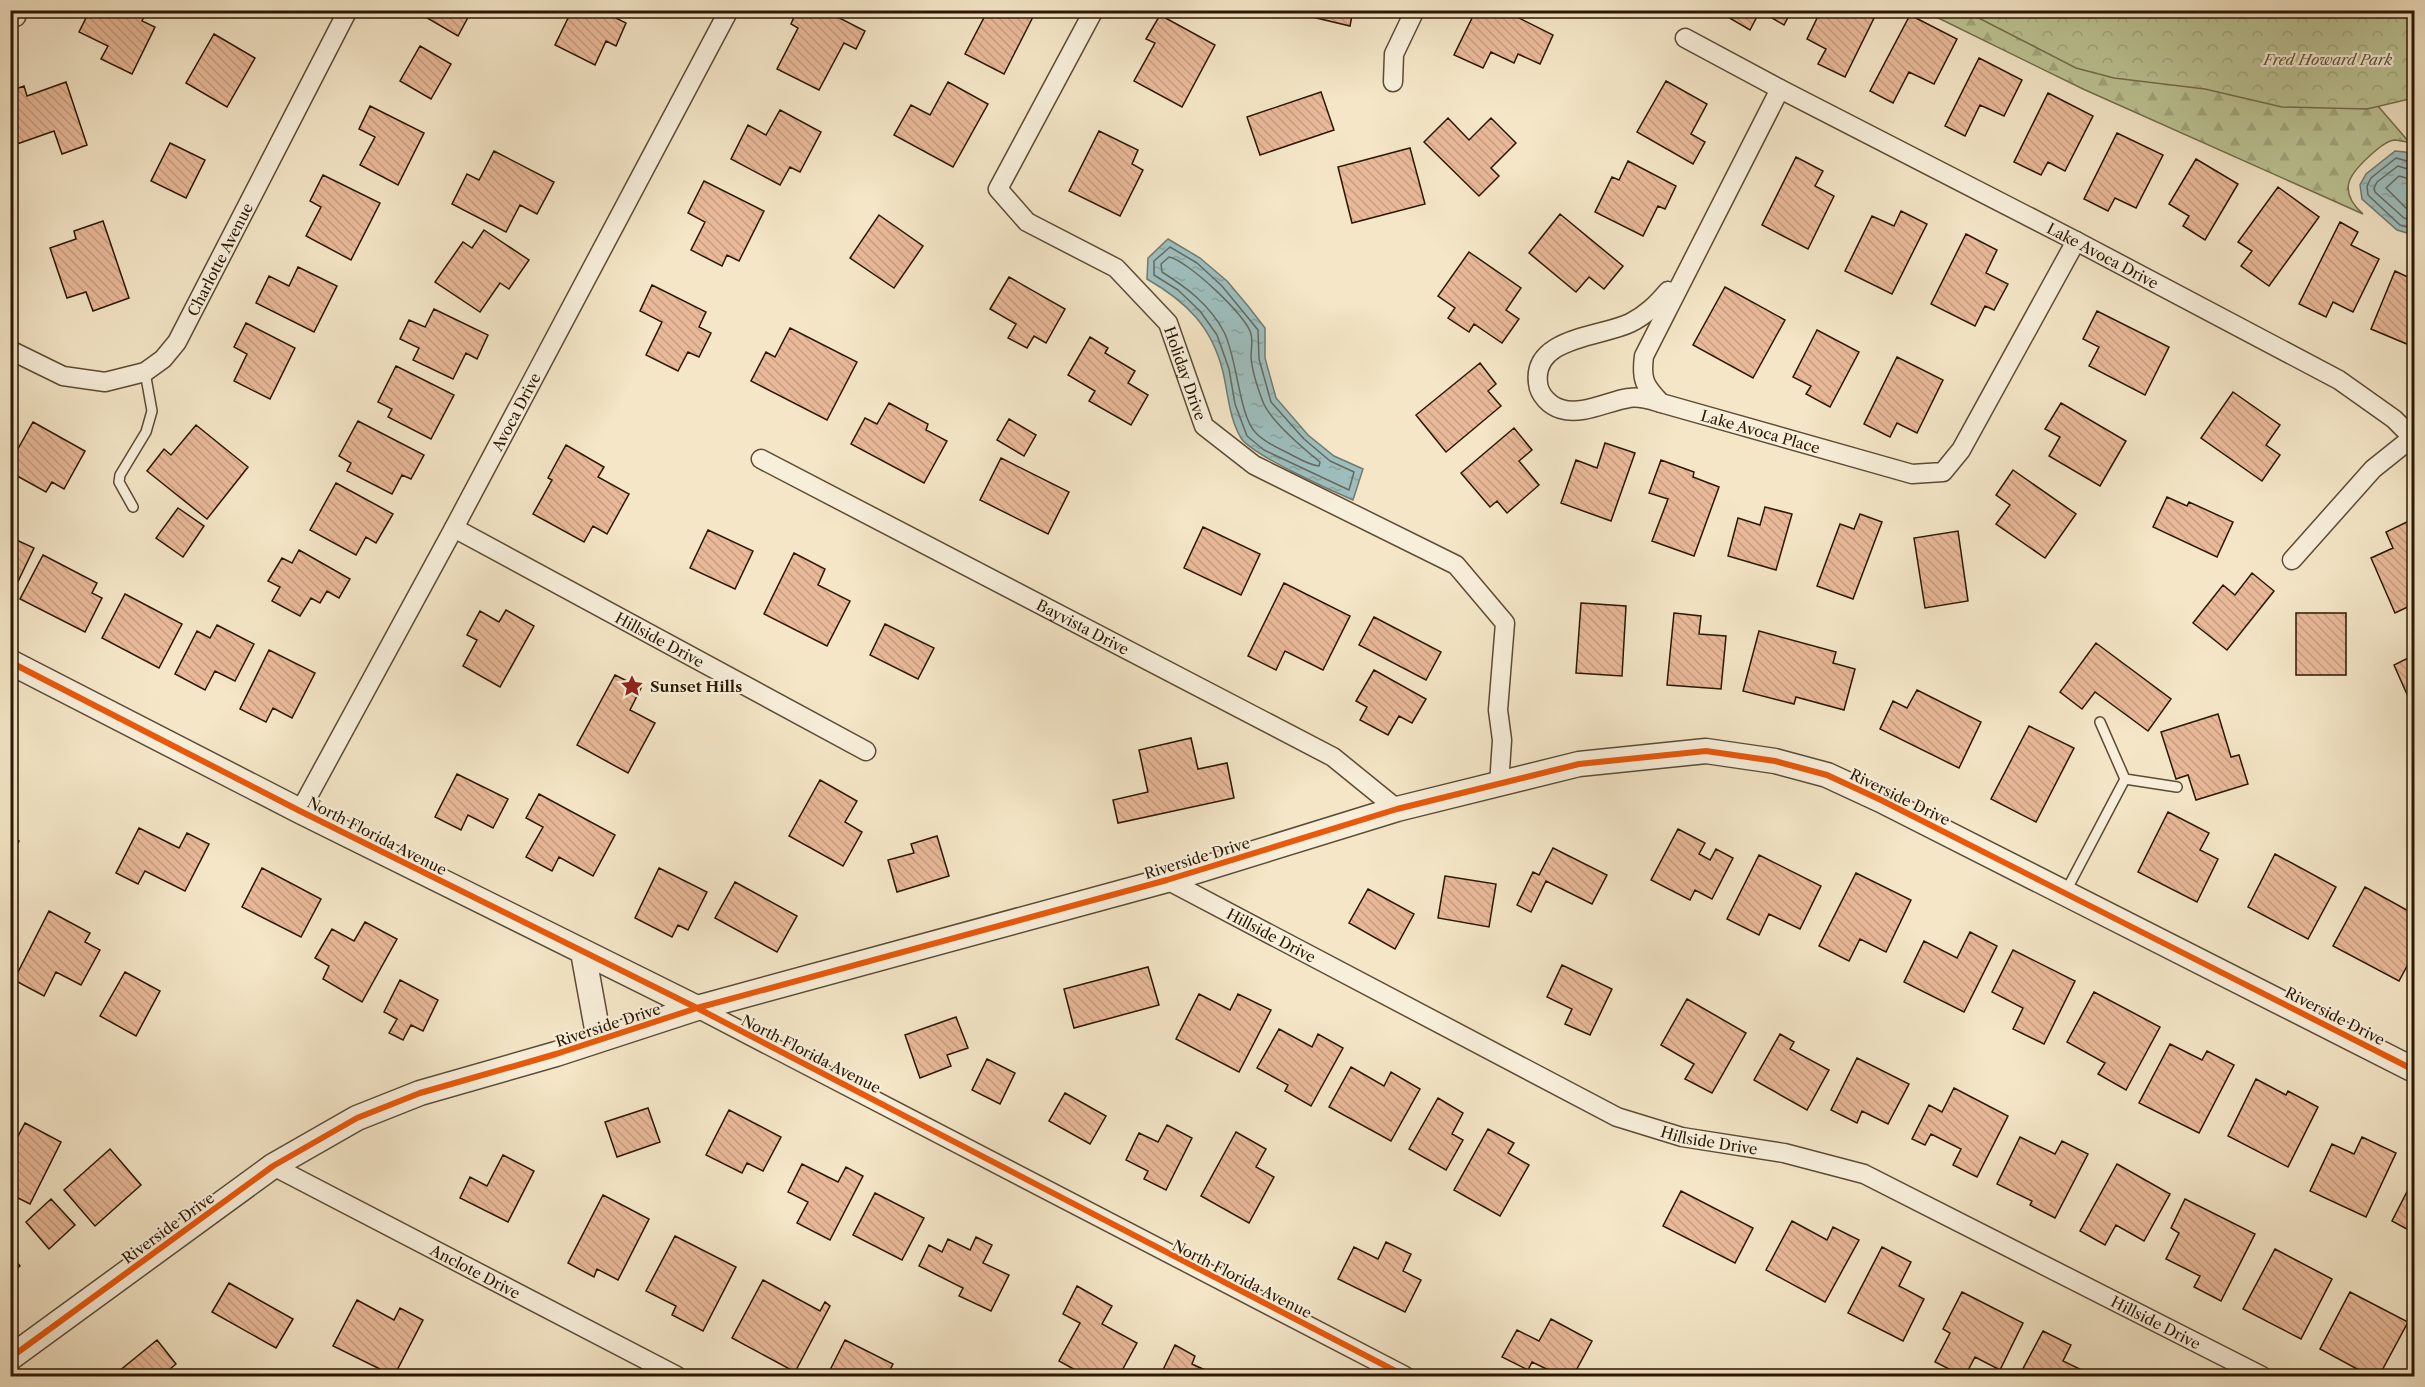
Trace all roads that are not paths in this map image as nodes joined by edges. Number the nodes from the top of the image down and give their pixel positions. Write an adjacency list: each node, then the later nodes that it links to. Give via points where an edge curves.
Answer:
1 (348, 10): 11 (street, Charlotte Avenue, via 177,342)
2 (729, 10): 16 (street, Avoca Drive)
3 (1094, 10): 22 (street, Holiday Drive, via 998,189 1027,222 1116,268 1168,323 1204,426 1254,465 1456,565 1505,623 1498,710 1502,740)
4 (1415, 10): 6 (street, via 1394,54)
5 (1685, 38): 7 (street)
6 (1393, 82)
7 (1780, 89): 8 (street, Lake Avoca Drive); 9 (street)
8 (2076, 241): 12 (street, Lake Avoca Place, via 1961,450 1943,472 1912,474); 13 (street, Lake Avoca Drive, via 2338,380)
9 (1689, 264): 12 (street, via 1644,356 1645,385); 12 (street, Lake Avoca Place, via 1648,312 1627,325 1558,345 1538,369 1543,395 1562,410 1574,411 1631,397)
10 (10, 350): 11 (street, Charlotte Avenue, via 63,376 105,382)
11 (145, 372): 15 (lane, via 152,411 146,432 119,482)
12 (1661, 404)
13 (2414, 438): 17 (street, via 2373,469)
14 (761, 459): 24 (street, Bayvista Drive, via 1334,757)
15 (133, 507)
16 (454, 528): 20 (street, Hillside Drive); 25 (street, Avoca Drive)
17 (2292, 560)
18 (10, 663): 25 (street, North Florida Avenue)
19 (2100, 722): 21 (lane)
20 (866, 751)
21 (2125, 779): 23 (lane); 27 (lane)
22 (1499, 785): 24 (street, Riverside Drive); 27 (street, Riverside Drive, via 1579,764 1706,750 1775,761 1827,775)
23 (2177, 787)
24 (1397, 809): 26 (street, Riverside Drive)
25 (300, 811): 28 (street, North Florida Avenue)
26 (1167, 880): 29 (street, Riverside Drive); 36 (street, Hillside Drive, via 1617,1117 1682,1137 1784,1153 1864,1174)
27 (2066, 893): 31 (street, Riverside Drive)
28 (583, 952): 29 (street, North Florida Avenue); 30 (street)
29 (697, 1008): 30 (street, Riverside Drive); 35 (street, North Florida Avenue)
30 (599, 1040): 32 (street, Riverside Drive, via 410,1097 357,1118)
31 (2415, 1070)
32 (273, 1166): 33 (street, Riverside Drive); 34 (street, Anclote Drive)
33 (10, 1358)
34 (677, 1377)
35 (1405, 1377)
36 (2262, 1377)

